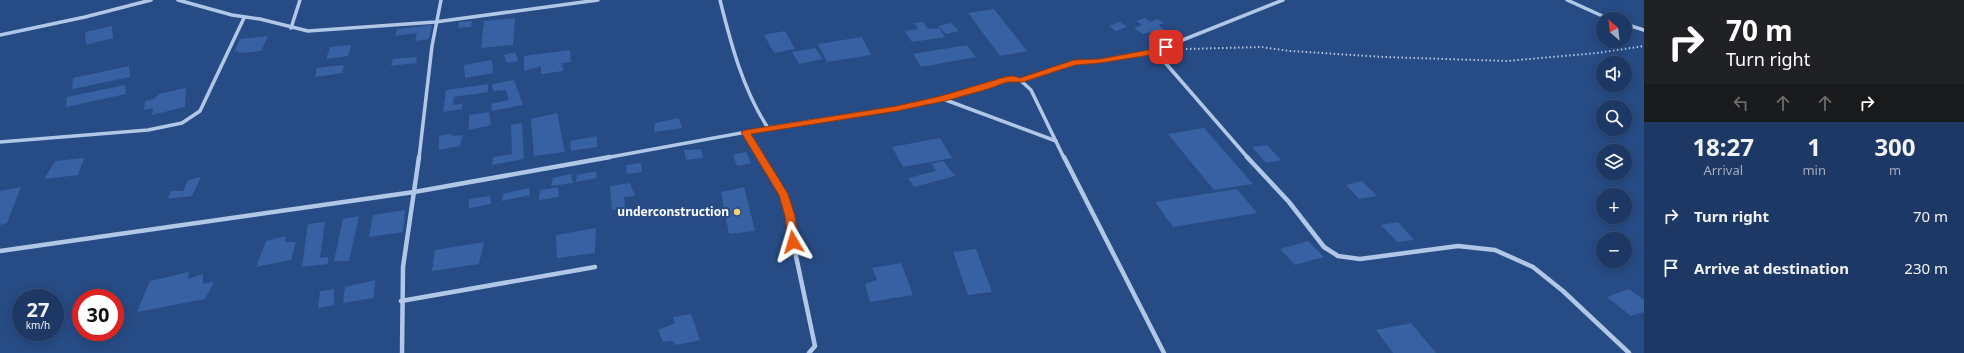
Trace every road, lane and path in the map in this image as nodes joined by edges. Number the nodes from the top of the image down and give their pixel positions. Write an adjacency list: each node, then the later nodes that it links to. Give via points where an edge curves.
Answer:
1 (151, 0): 16 (street, via 85,17)
2 (178, 0): 11 (street)
3 (300, 0): 14 (street)
4 (441, 0): 12 (street)
5 (598, 0): 9 (street)
6 (720, 0): 22 (street, via 732,46 757,111)
7 (1283, 0): 19 (street)
8 (1567, 0): 10 (street)
9 (580, 1): 12 (street)
10 (1596, 13)
11 (244, 18): 14 (street, via 260,19); 25 (street, via 200,111 182,122 148,130)
12 (435, 22): 14 (street, via 308,31); 26 (street)
13 (1632, 26): 15 (street)
14 (291, 28)
15 (1644, 30)
16 (0, 34)
17 (1644, 46): 18 (path, via 1598,53 1507,60 1384,57 1261,47)
18 (1185, 50)
19 (1156, 51): 20 (street, via 1074,63); 33 (street, via 1330,252 1360,259 1458,246 1495,250 1533,267)
20 (1020, 80): 21 (street, via 1013,78); 24 (street, via 1031,90)
21 (942, 99): 22 (street, via 843,118); 24 (street)
22 (768, 128): 23 (street)
23 (746, 132): 26 (street); 30 (street, via 784,194 815,346)
24 (1057, 141): 32 (street)
25 (0, 142)
26 (414, 192): 27 (street); 29 (street, via 406,238)
27 (0, 251)
28 (595, 267): 29 (street)
29 (401, 301): 31 (street)
30 (811, 352)
31 (402, 353)
32 (1164, 353)
33 (1629, 353)

